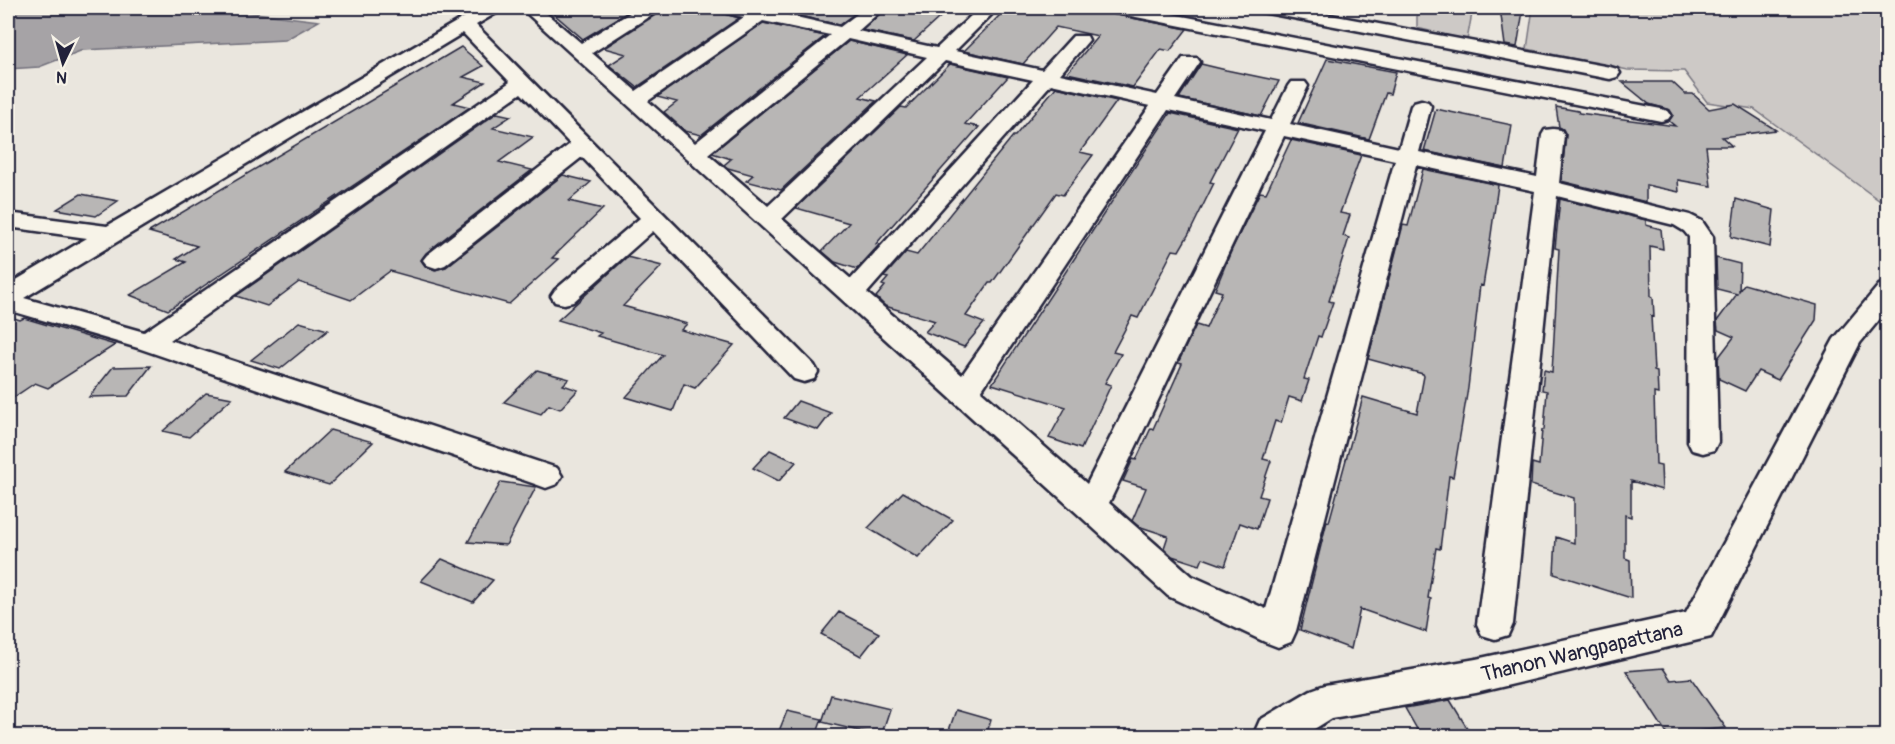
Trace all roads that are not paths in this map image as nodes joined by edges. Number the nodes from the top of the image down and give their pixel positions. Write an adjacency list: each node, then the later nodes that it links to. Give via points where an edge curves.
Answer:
1 (492, 8): 10 (street)
2 (530, 8): 13 (street)
3 (651, 8): 13 (street)
4 (729, 8): 8 (street)
5 (876, 8): 11 (street)
6 (1116, 8): 23 (street)
7 (1267, 8): 16 (street)
8 (764, 11): 11 (street); 20 (street)
9 (982, 15): 14 (street)
10 (465, 24): 18 (street); 33 (street)
11 (843, 33): 14 (street); 27 (street)
12 (1080, 40): 17 (street)
13 (580, 52): 20 (street)
14 (943, 54): 17 (street); 31 (street)
15 (1190, 62): 21 (street)
16 (1610, 73)
17 (1046, 77): 21 (street); 36 (street)
18 (522, 83): 26 (street); 40 (street)
19 (1298, 87): 24 (street)
20 (635, 101): 27 (street)
21 (1164, 103): 24 (street); 42 (street)
22 (1421, 106): 28 (street)
23 (1661, 115)
24 (1280, 128): 28 (street); 45 (street)
25 (1553, 135): 29 (street)
26 (583, 145): 30 (street); 34 (street)
27 (695, 154): 31 (street)
28 (1408, 156): 29 (street); 45 (street, via 1278,631 1180,586)
29 (1549, 187): 43 (street, via 1682,220 1698,231); 46 (street)
30 (654, 218): 38 (street); 41 (street)
31 (768, 219): 36 (street)
32 (8, 220): 33 (street)
33 (110, 234): 37 (street)
34 (436, 260)
35 (1887, 291): 47 (street, Thanon Wangpapattana, via 1848,339 1698,626 1476,676 1325,702)
36 (852, 294): 42 (street)
37 (8, 296)
38 (564, 296)
39 (8, 302): 40 (street)
40 (148, 342): 44 (street)
41 (804, 372)
42 (964, 394): 45 (street)
43 (1703, 442)
44 (546, 476)
45 (1091, 507)
46 (1495, 624)
47 (1272, 736)

